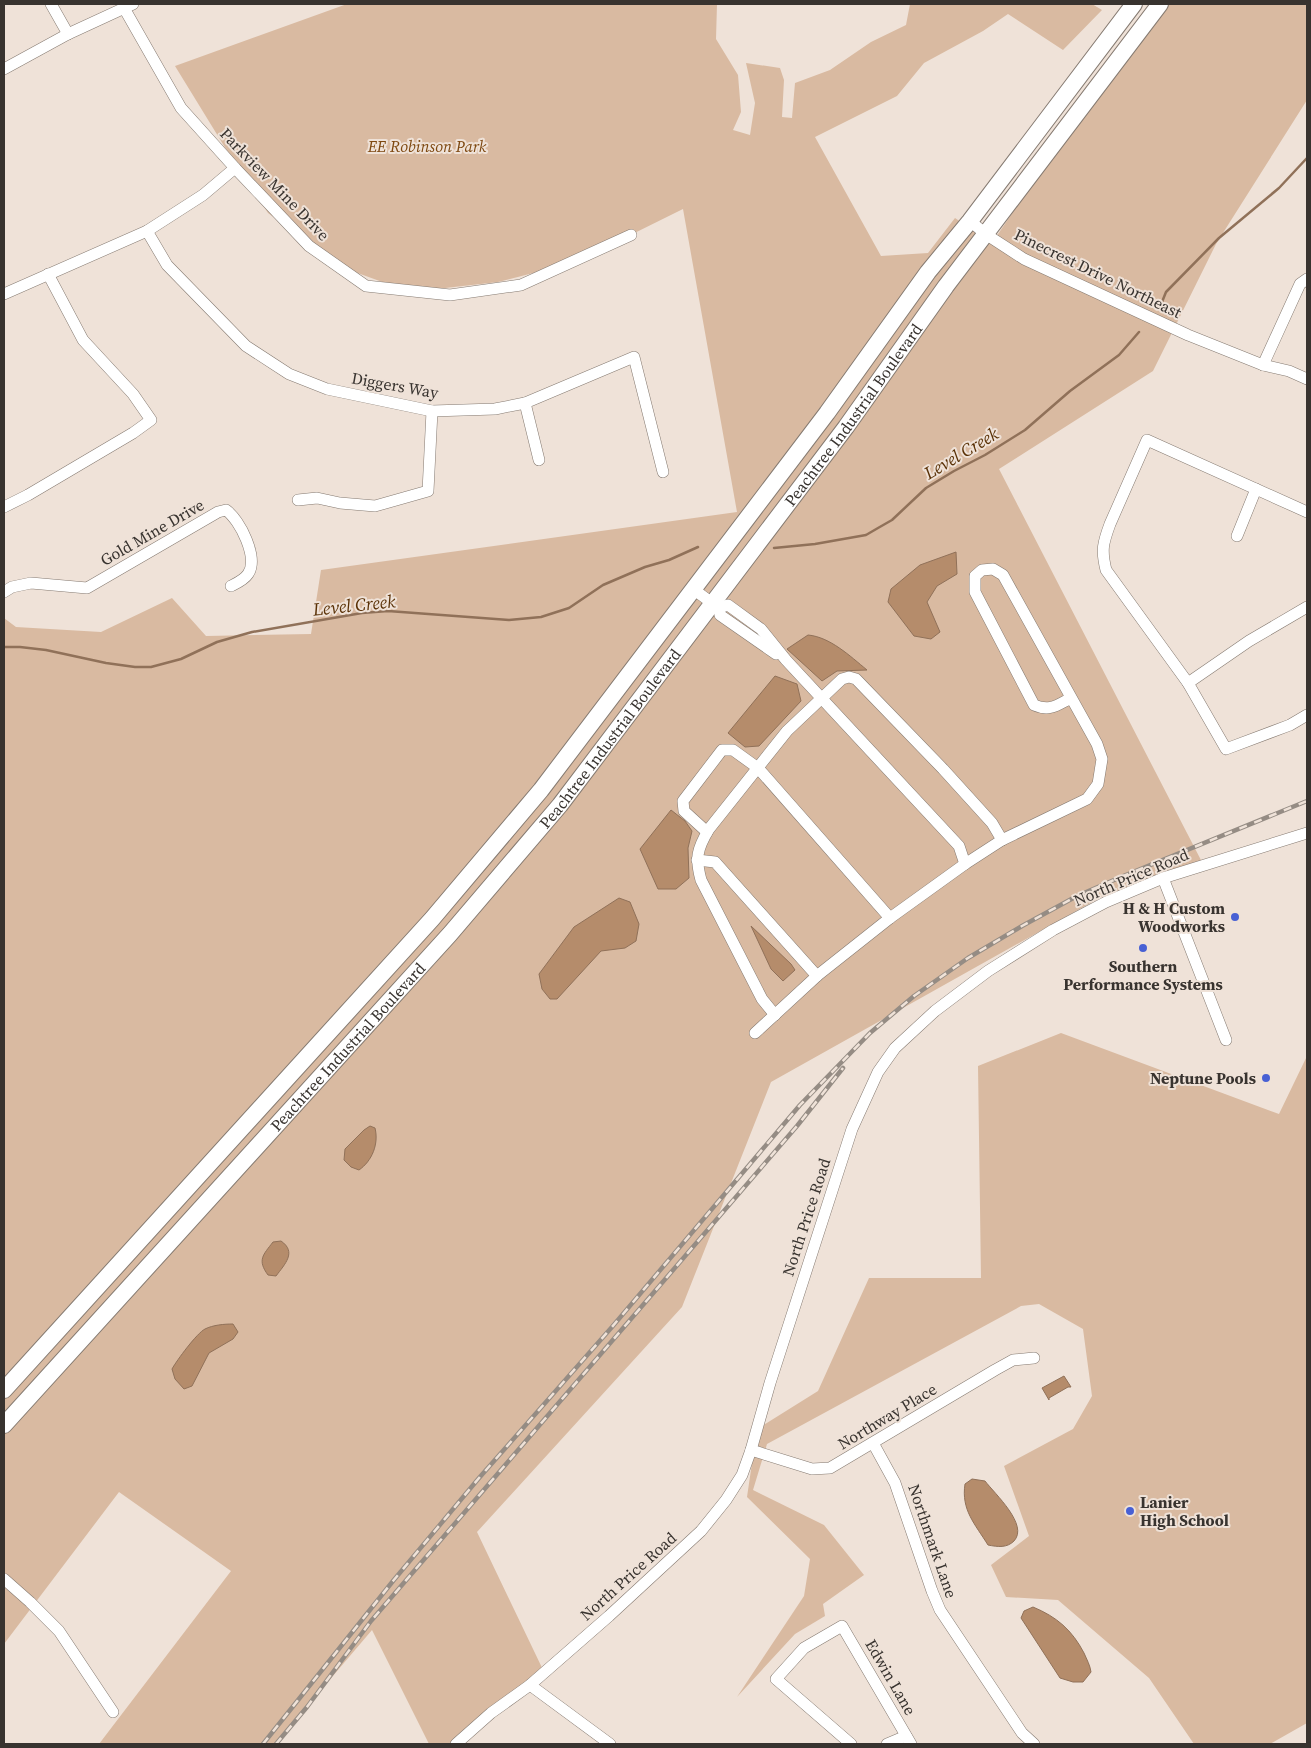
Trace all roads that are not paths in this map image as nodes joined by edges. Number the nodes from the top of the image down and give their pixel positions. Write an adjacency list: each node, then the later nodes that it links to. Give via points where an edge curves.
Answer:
1 (51, 4): 5 (street)
2 (1134, 4): 8 (highway, Peachtree Industrial Boulevard)
3 (1160, 4): 11 (highway, Peachtree Industrial Boulevard)
4 (129, 6): 5 (street); 7 (street, Parkview Mine Drive, via 181,108)
5 (68, 34): 6 (street)
6 (4, 69)
7 (235, 168): 9 (street, via 203,195); 10 (street, Parkview Mine Drive, via 309,246 366,286 450,295 521,285)
8 (970, 221): 11 (street, Pinecrest Drive Northeast); 27 (highway, Peachtree Industrial Boulevard, via 928,272 827,413)
9 (147, 231): 12 (street); 18 (street, Diggers Way, via 167,265 240,340 290,374 327,389)
10 (631, 235)
11 (987, 235): 15 (street, Pinecrest Drive Northeast, via 1024,259); 29 (highway, Peachtree Industrial Boulevard, via 946,286)
12 (48, 274): 14 (street); 23 (street, via 83,340 133,394 151,420)
13 (1307, 279): 15 (street, via 1300,284)
14 (4, 294)
15 (1263, 365): 16 (street, Pinecrest Drive Northeast)
16 (1307, 379)
17 (526, 403): 18 (street, Diggers Way, via 495,409); 19 (street); 20 (street, Diggers Way, via 634,357)
18 (432, 411): 22 (street, via 428,491 374,506 318,498)
19 (539, 460)
20 (663, 472)
21 (1256, 489): 24 (street); 25 (street); 31 (street, via 1147,440 1105,538 1102,554 1106,570)
22 (298, 500)
23 (4, 507)
24 (1307, 512)
25 (1237, 536)
26 (231, 586): 28 (street, Gold Mine Drive, via 249,573 251,553 235,516 226,510 87,588 31,584 12,587)
27 (692, 588): 29 (street); 48 (highway, Peachtree Industrial Boulevard, via 541,790 438,911)
28 (4, 592)
29 (715, 605): 33 (street, via 728,605 761,629); 49 (highway, Peachtree Industrial Boulevard, via 560,805 450,934)
30 (1307, 607): 31 (street, via 1249,641)
31 (1188, 683): 34 (street, via 1226,749 1290,726)
32 (1071, 698): 32 (street, via 1003,575 993,568 982,570 975,576 974,592 1034,705 1044,710); 38 (street, via 1102,759 1098,784 1087,799)
33 (821, 699): 35 (street, via 787,731); 38 (street, via 842,679 856,679 944,769 992,823); 40 (street, via 959,846)
34 (1307, 715)
35 (758, 768): 36 (street); 36 (street, via 733,750 722,750 683,801 684,811); 42 (street)
36 (707, 832): 39 (street, via 700,844)
37 (1307, 832): 41 (street, North Price Road)
38 (1002, 840): 40 (street)
39 (697, 860): 43 (street, via 715,862); 44 (street, via 701,880 762,998)
40 (965, 864): 42 (street)
41 (1163, 878): 46 (street); 51 (street, North Price Road, via 1106,902 1053,930 988,971 895,1048 878,1072 852,1128)
42 (890, 918): 43 (street)
43 (817, 976): 44 (street)
44 (775, 1015): 45 (street)
45 (755, 1033)
46 (1226, 1040)
47 (1034, 1358): 50 (street, Northway Place, via 1012,1360)
48 (4, 1390)
49 (4, 1425)
50 (873, 1443): 51 (street, Northway Place, via 830,1468 812,1469); 60 (street, Northmark Lane, via 895,1483 940,1610 1022,1733)
51 (750, 1450): 53 (street, North Price Road, via 737,1484 701,1531)
52 (4, 1579): 54 (street, via 59,1631)
53 (530, 1685): 56 (street, North Price Road); 57 (street)
54 (113, 1712)
55 (909, 1740): 58 (street, Edwin Lane, via 842,1626 804,1648 776,1679); 59 (street)
56 (456, 1744)
57 (610, 1744)
58 (851, 1744)
59 (887, 1744)
60 (1034, 1744)

